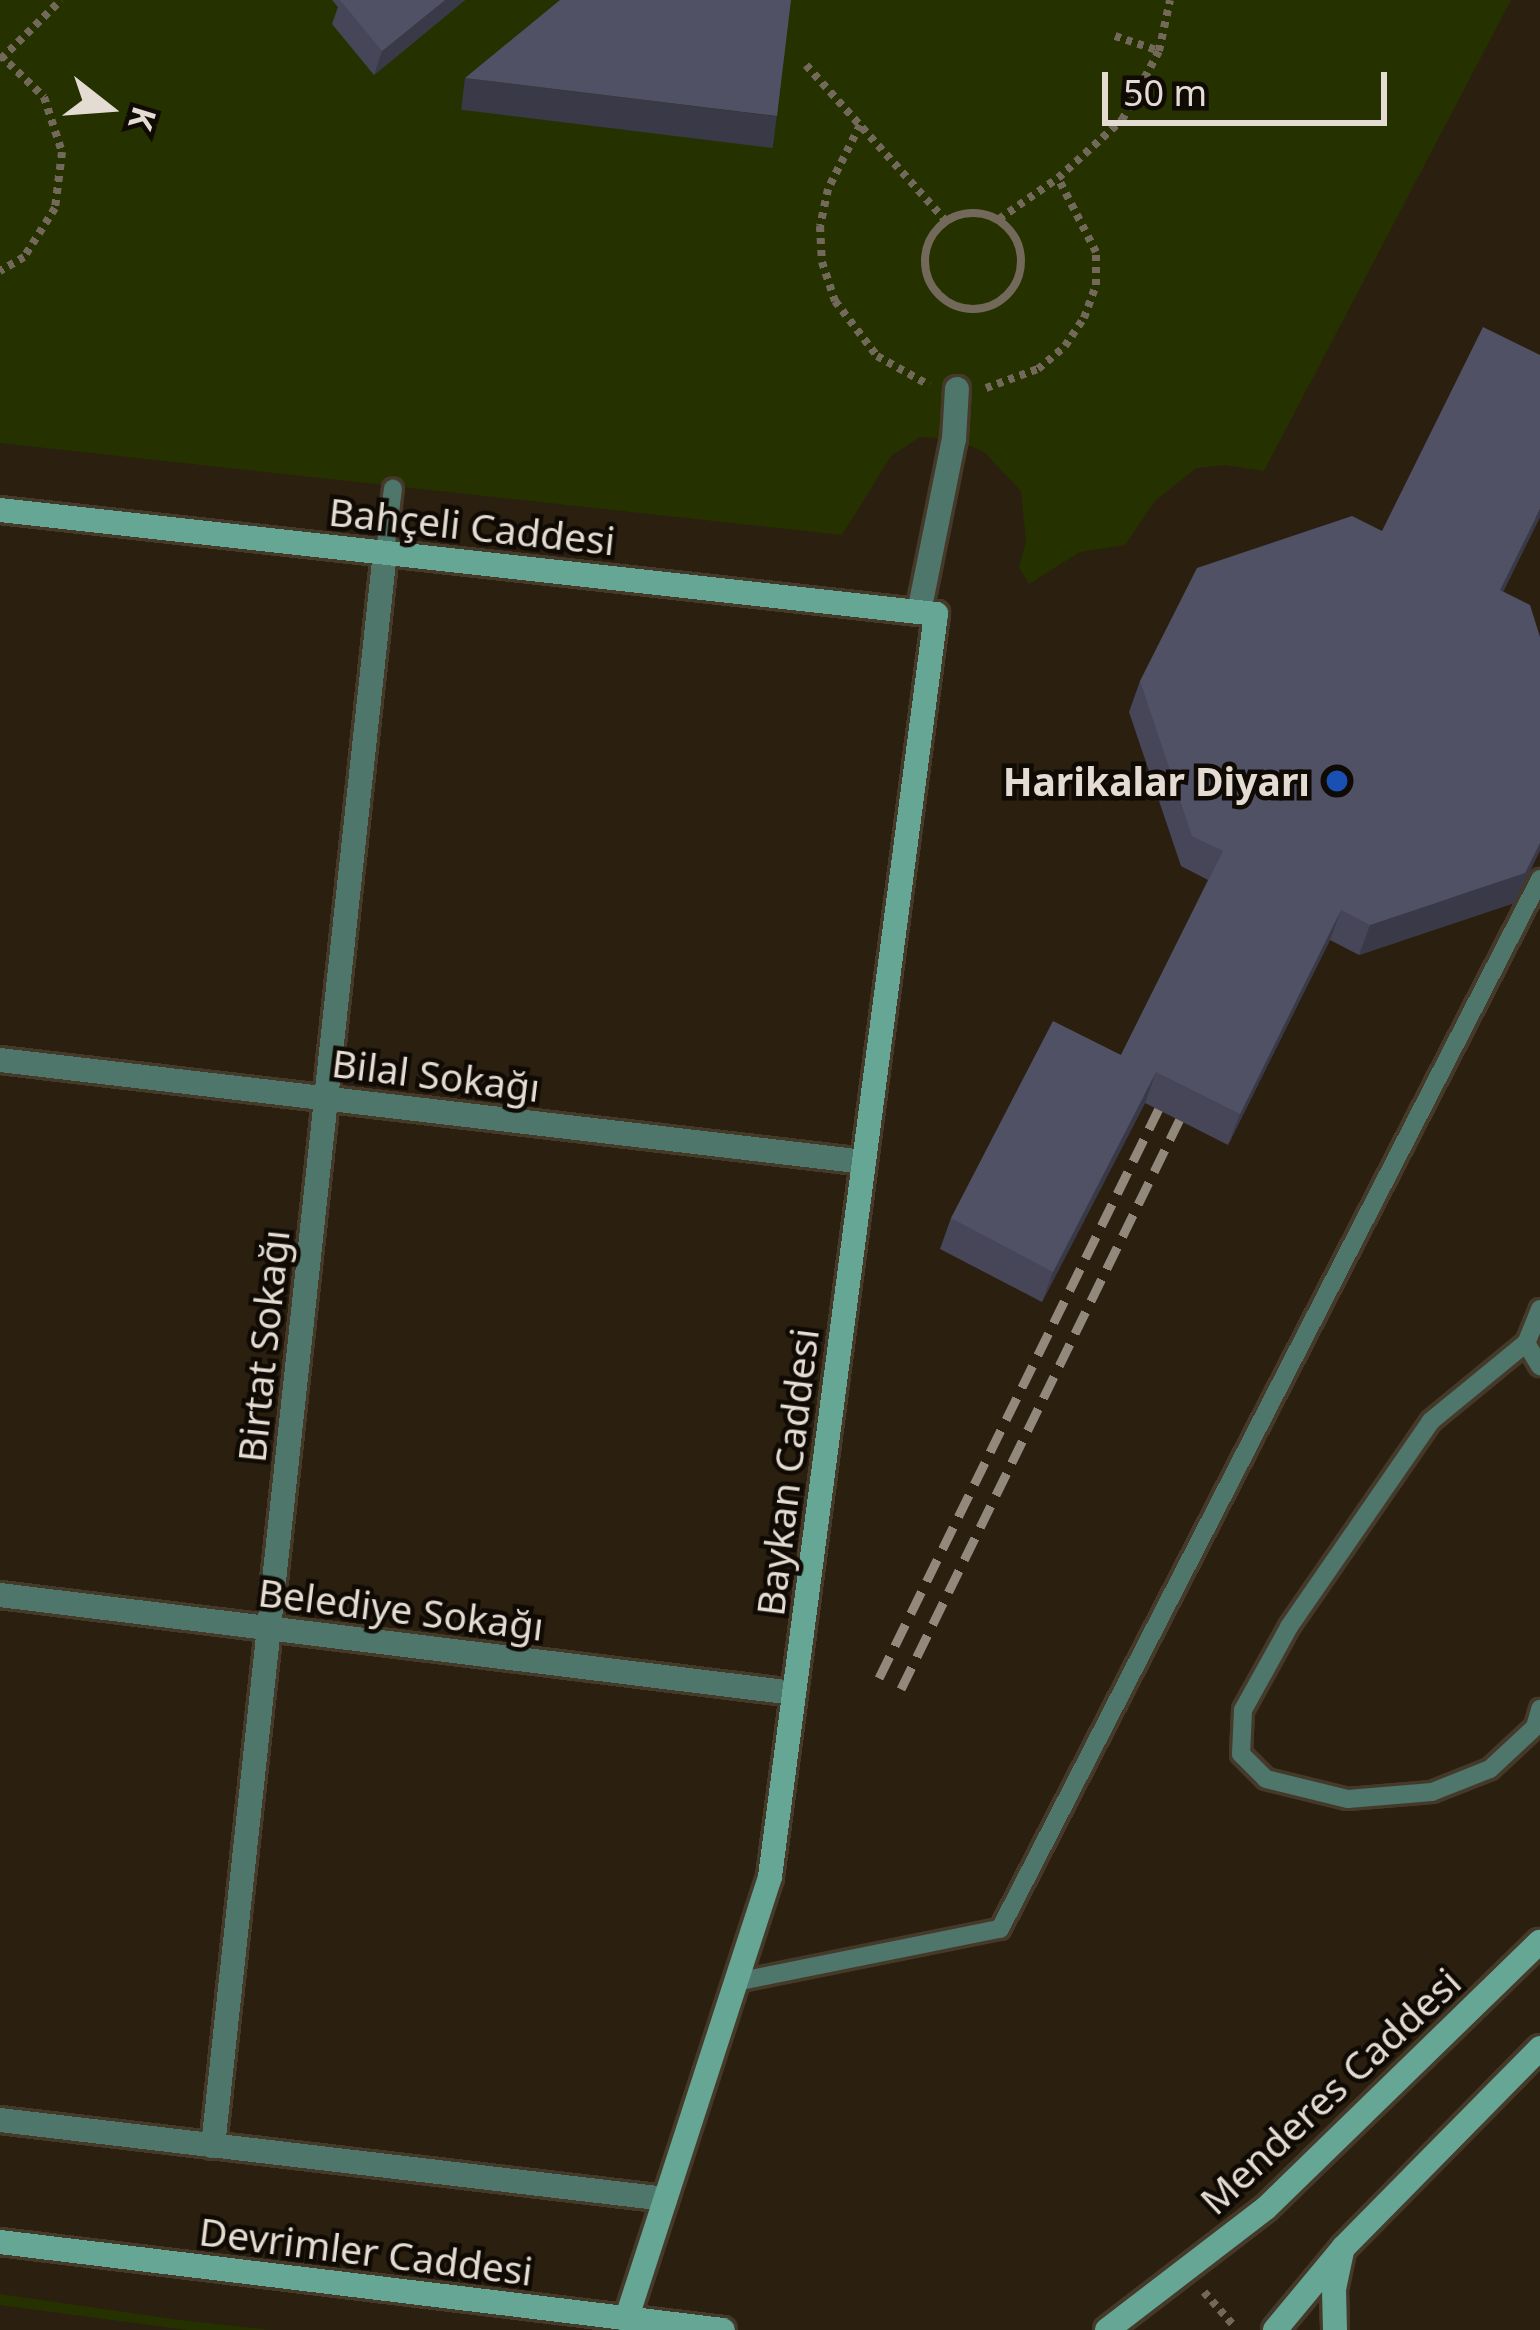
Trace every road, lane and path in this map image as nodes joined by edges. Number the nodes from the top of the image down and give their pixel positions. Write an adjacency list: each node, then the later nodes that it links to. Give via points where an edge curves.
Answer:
1 (62, 0): 5 (path)
2 (1170, 0): 4 (path)
3 (1115, 36): 4 (path)
4 (1159, 51): 8 (path, via 1122,120)
5 (1, 58): 11 (path, via 44,97 62,152 55,208 24,256)
6 (806, 65): 7 (path)
7 (860, 125): 10 (path); 12 (path, via 828,189 820,226 835,301 877,356 905,376)
8 (1058, 178): 9 (path); 12 (path, via 1096,252 1084,317 1038,369 1007,384)
9 (999, 219): 10 (path, via 972,212); 10 (path, via 1017,240 1022,267 1011,293 988,308 960,309 936,295 924,270 927,242)
10 (945, 220)
11 (0, 271)
12 (957, 389): 16 (street)
13 (393, 488): 15 (lane)
14 (0, 510): 15 (street, Bahçeli Caddesi)
15 (385, 553): 16 (street, Bahçeli Caddesi); 19 (street, Birtat Sokağı)
16 (927, 613): 20 (street, Baykan Caddesi)
17 (1540, 879): 29 (lane, via 1000,1929)
18 (0, 1060): 19 (street, Bilal Sokağı)
19 (326, 1098): 20 (street, Bilal Sokağı); 25 (street, Birtat Sokağı)
20 (864, 1162): 26 (street, Baykan Caddesi)
21 (1540, 1309): 22 (lane)
22 (1526, 1343): 23 (lane); 27 (lane, via 1431,1421 1289,1627 1243,1710 1241,1754 1266,1779 1348,1799 1432,1792 1490,1769 1535,1727)
23 (1540, 1366)
24 (0, 1595): 25 (street, Belediye Sokağı)
25 (269, 1629): 26 (street, Belediye Sokağı); 32 (street, Birtat Sokağı)
26 (794, 1693): 29 (street, Baykan Caddesi, via 770,1876)
27 (1540, 1709)
28 (1540, 1942): 40 (street, Menderes Caddesi, via 1266,2208)
29 (736, 1982): 33 (street, Baykan Caddesi)
30 (1540, 2048): 35 (street)
31 (0, 2120): 32 (street)
32 (213, 2146): 33 (street)
33 (665, 2199): 37 (street, Baykan Caddesi)
34 (0, 2242): 37 (street, Devrimler Caddesi)
35 (1342, 2248): 41 (street); 42 (street)
36 (1204, 2292): 38 (path)
37 (626, 2320): 39 (street, Devrimler Caddesi)
38 (1235, 2327)
39 (723, 2330)
40 (1107, 2330)
41 (1275, 2330)
42 (1335, 2330)

